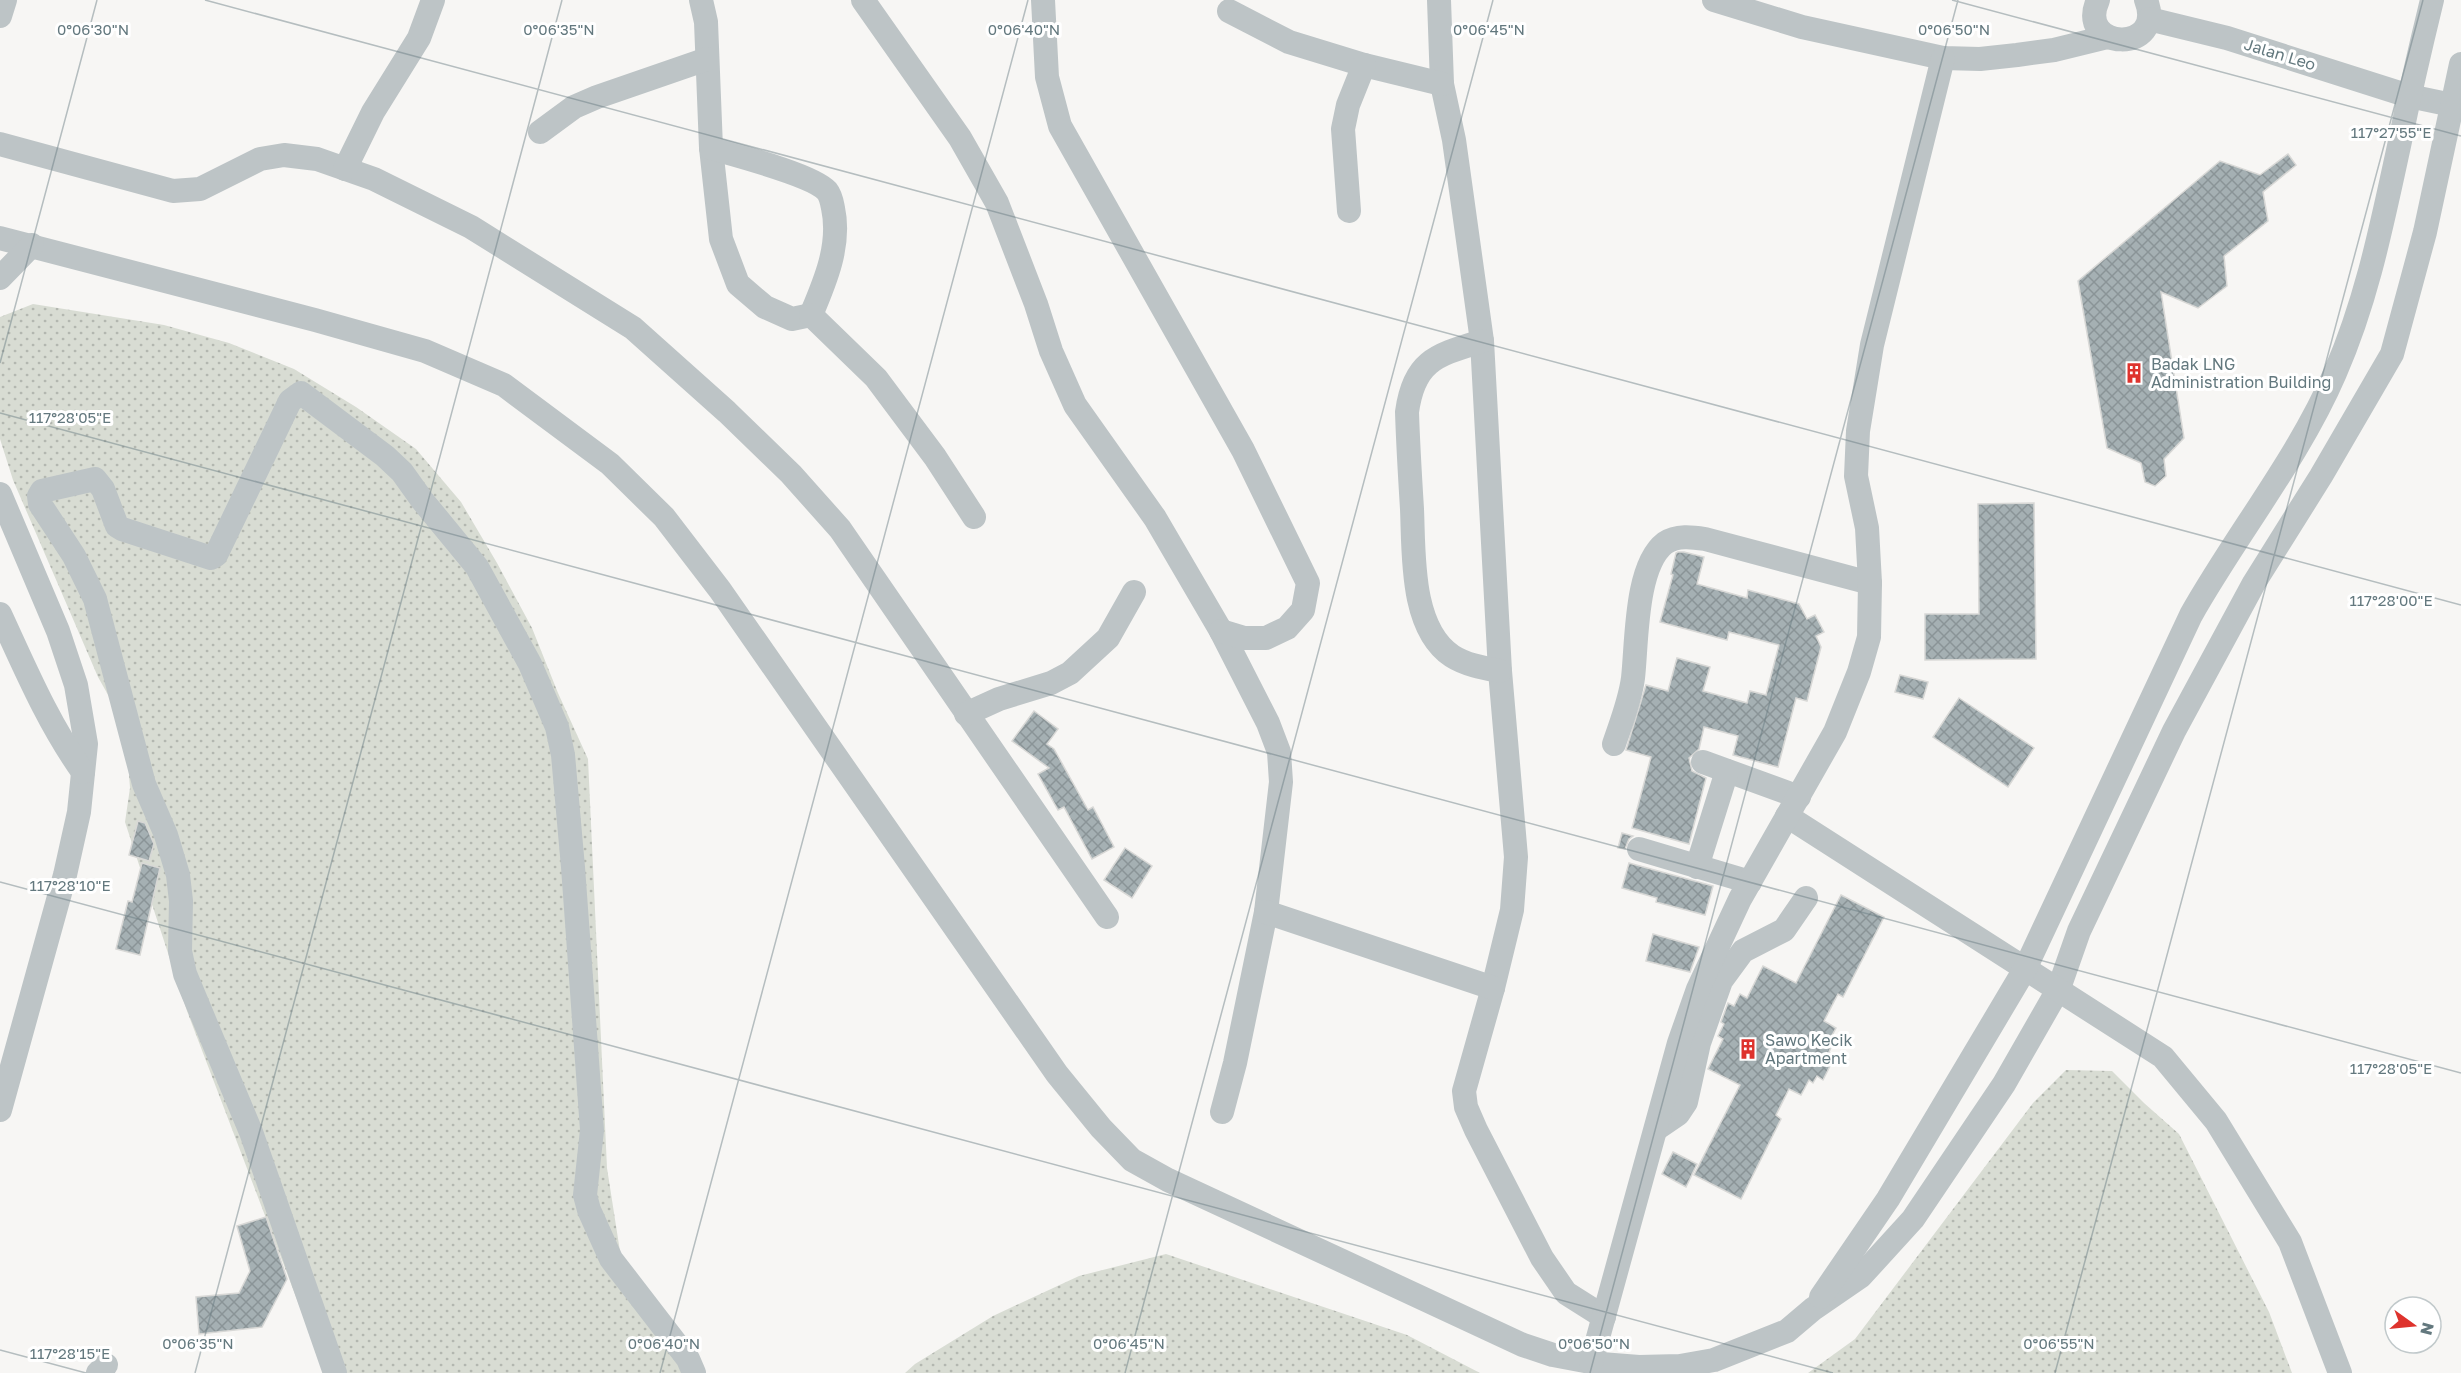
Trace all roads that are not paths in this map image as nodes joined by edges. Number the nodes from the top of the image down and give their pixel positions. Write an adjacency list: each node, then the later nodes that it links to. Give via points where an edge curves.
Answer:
1 (5, 0): 12 (street)
2 (432, 0): 24 (street, via 419,38 373,112)
3 (701, 0): 15 (street)
4 (863, 0): 40 (street, via 948,119 997,203 1075,405 1155,518)
5 (1043, 0): 40 (street, via 1047,77 1060,126 1243,450 1308,583 1303,610 1287,628 1266,638 1244,638)
6 (1439, 0): 18 (street)
7 (1714, 0): 14 (street, via 1802,27)
8 (2098, 0): 13 (street, via 2096,24)
9 (2432, 0): 19 (street)
10 (2148, 9): 13 (street, via 2140,34 2129,41); 19 (street, Jalan Leo)
11 (1229, 11): 17 (street, via 1289,42)
12 (0, 16)
13 (2107, 37): 14 (street, via 2017,56)
14 (1943, 58): 36 (street, via 1872,345 1858,430 1857,476 1867,528)
15 (707, 59): 21 (street, via 574,107); 23 (street)
16 (2461, 64): 20 (street)
17 (1364, 65): 18 (street); 25 (street, via 1343,129)
18 (1442, 84): 30 (street, via 1454,140)
19 (2409, 96): 20 (street, Jalan Leo); 31 (street, via 2360,310 2335,375)
20 (2451, 105): 32 (street, via 2425,232 2392,354)
21 (540, 132)
22 (0, 144): 24 (street, via 173,191 200,189 260,159 284,155 317,159)
23 (711, 148): 29 (street, via 721,239 738,284 765,307 792,319); 29 (street, via 826,189 837,225 828,274)
24 (345, 169): 42 (street, via 374,179 471,227 641,336 783,466 840,529)
25 (1349, 211)
26 (0, 238): 27 (street)
27 (32, 245): 28 (street); 64 (street, via 425,351 504,385 610,464 664,517 720,590 1057,1074 1132,1160 1523,1345)
28 (0, 278)
29 (811, 315): 34 (street, via 876,378)
30 (1482, 341): 41 (street); 41 (street, via 1441,354 1413,385 1407,412 1410,480 1416,583 1426,621 1438,643 1451,656 1470,665)
31 (2304, 434): 32 (street); 35 (street)
32 (2333, 455): 37 (street)
33 (0, 495): 46 (street, via 58,631 75,685 86,744)
34 (974, 516)
35 (2216, 571): 37 (street); 56 (street, via 2191,615)
36 (1870, 583): 43 (street, via 1705,539 1685,536 1666,542 1654,556 1646,578 1637,619 1633,680); 47 (street, via 1869,637 1859,672 1835,732)
37 (2254, 583): 58 (street, via 2174,730 2079,931)
38 (1134, 592): 42 (street, via 1108,638 1070,673)
39 (0, 614): 46 (street, via 47,714)
40 (1221, 631): 52 (street, via 1279,752 1281,782)
41 (1500, 671): 57 (street, via 1516,856 1512,910)
42 (966, 714): 53 (street)
43 (1614, 744)
44 (1703, 762): 45 (street)
45 (1727, 771): 47 (street); 49 (street)
46 (83, 772): 59 (street, via 65,875)
47 (1793, 806): 50 (street); 56 (street)
48 (1639, 849): 49 (street)
49 (1697, 867): 50 (street)
50 (1750, 882): 54 (street)
51 (1806, 898): 55 (street, via 1784,930)
52 (1266, 912): 57 (street); 60 (street, via 1236,1063)
53 (1107, 917)
54 (1731, 920): 55 (street); 61 (street, via 1698,989)
55 (1766, 940): 61 (street, via 1743,951 1721,981 1699,1042 1686,1102 1678,1114)
56 (2025, 969): 58 (street); 62 (street, via 1888,1199)
57 (1493, 988): 63 (street, via 1467,1073 1466,1107 1542,1258 1566,1293)
58 (2059, 988): 62 (street, via 2004,1084 1913,1219 1861,1276); 68 (street, via 2163,1057 2216,1121 2290,1242)
59 (0, 1110)
60 (1222, 1112)
61 (1656, 1129): 63 (street)
62 (1813, 1309): 65 (street, via 1787,1331 1759,1344)
63 (1604, 1317): 64 (street)
64 (1596, 1367): 65 (street)
65 (1680, 1369)
66 (335, 1373): 67 (street, via 251,1132 185,974 180,951 178,875 144,784 95,599 39,496 95,479 117,526 211,558 216,555 290,401 301,393 402,472 477,567 530,664 557,727 570,834 591,1118 585,1195 612,1259 688,1359)
67 (694, 1373)
68 (2340, 1373)

